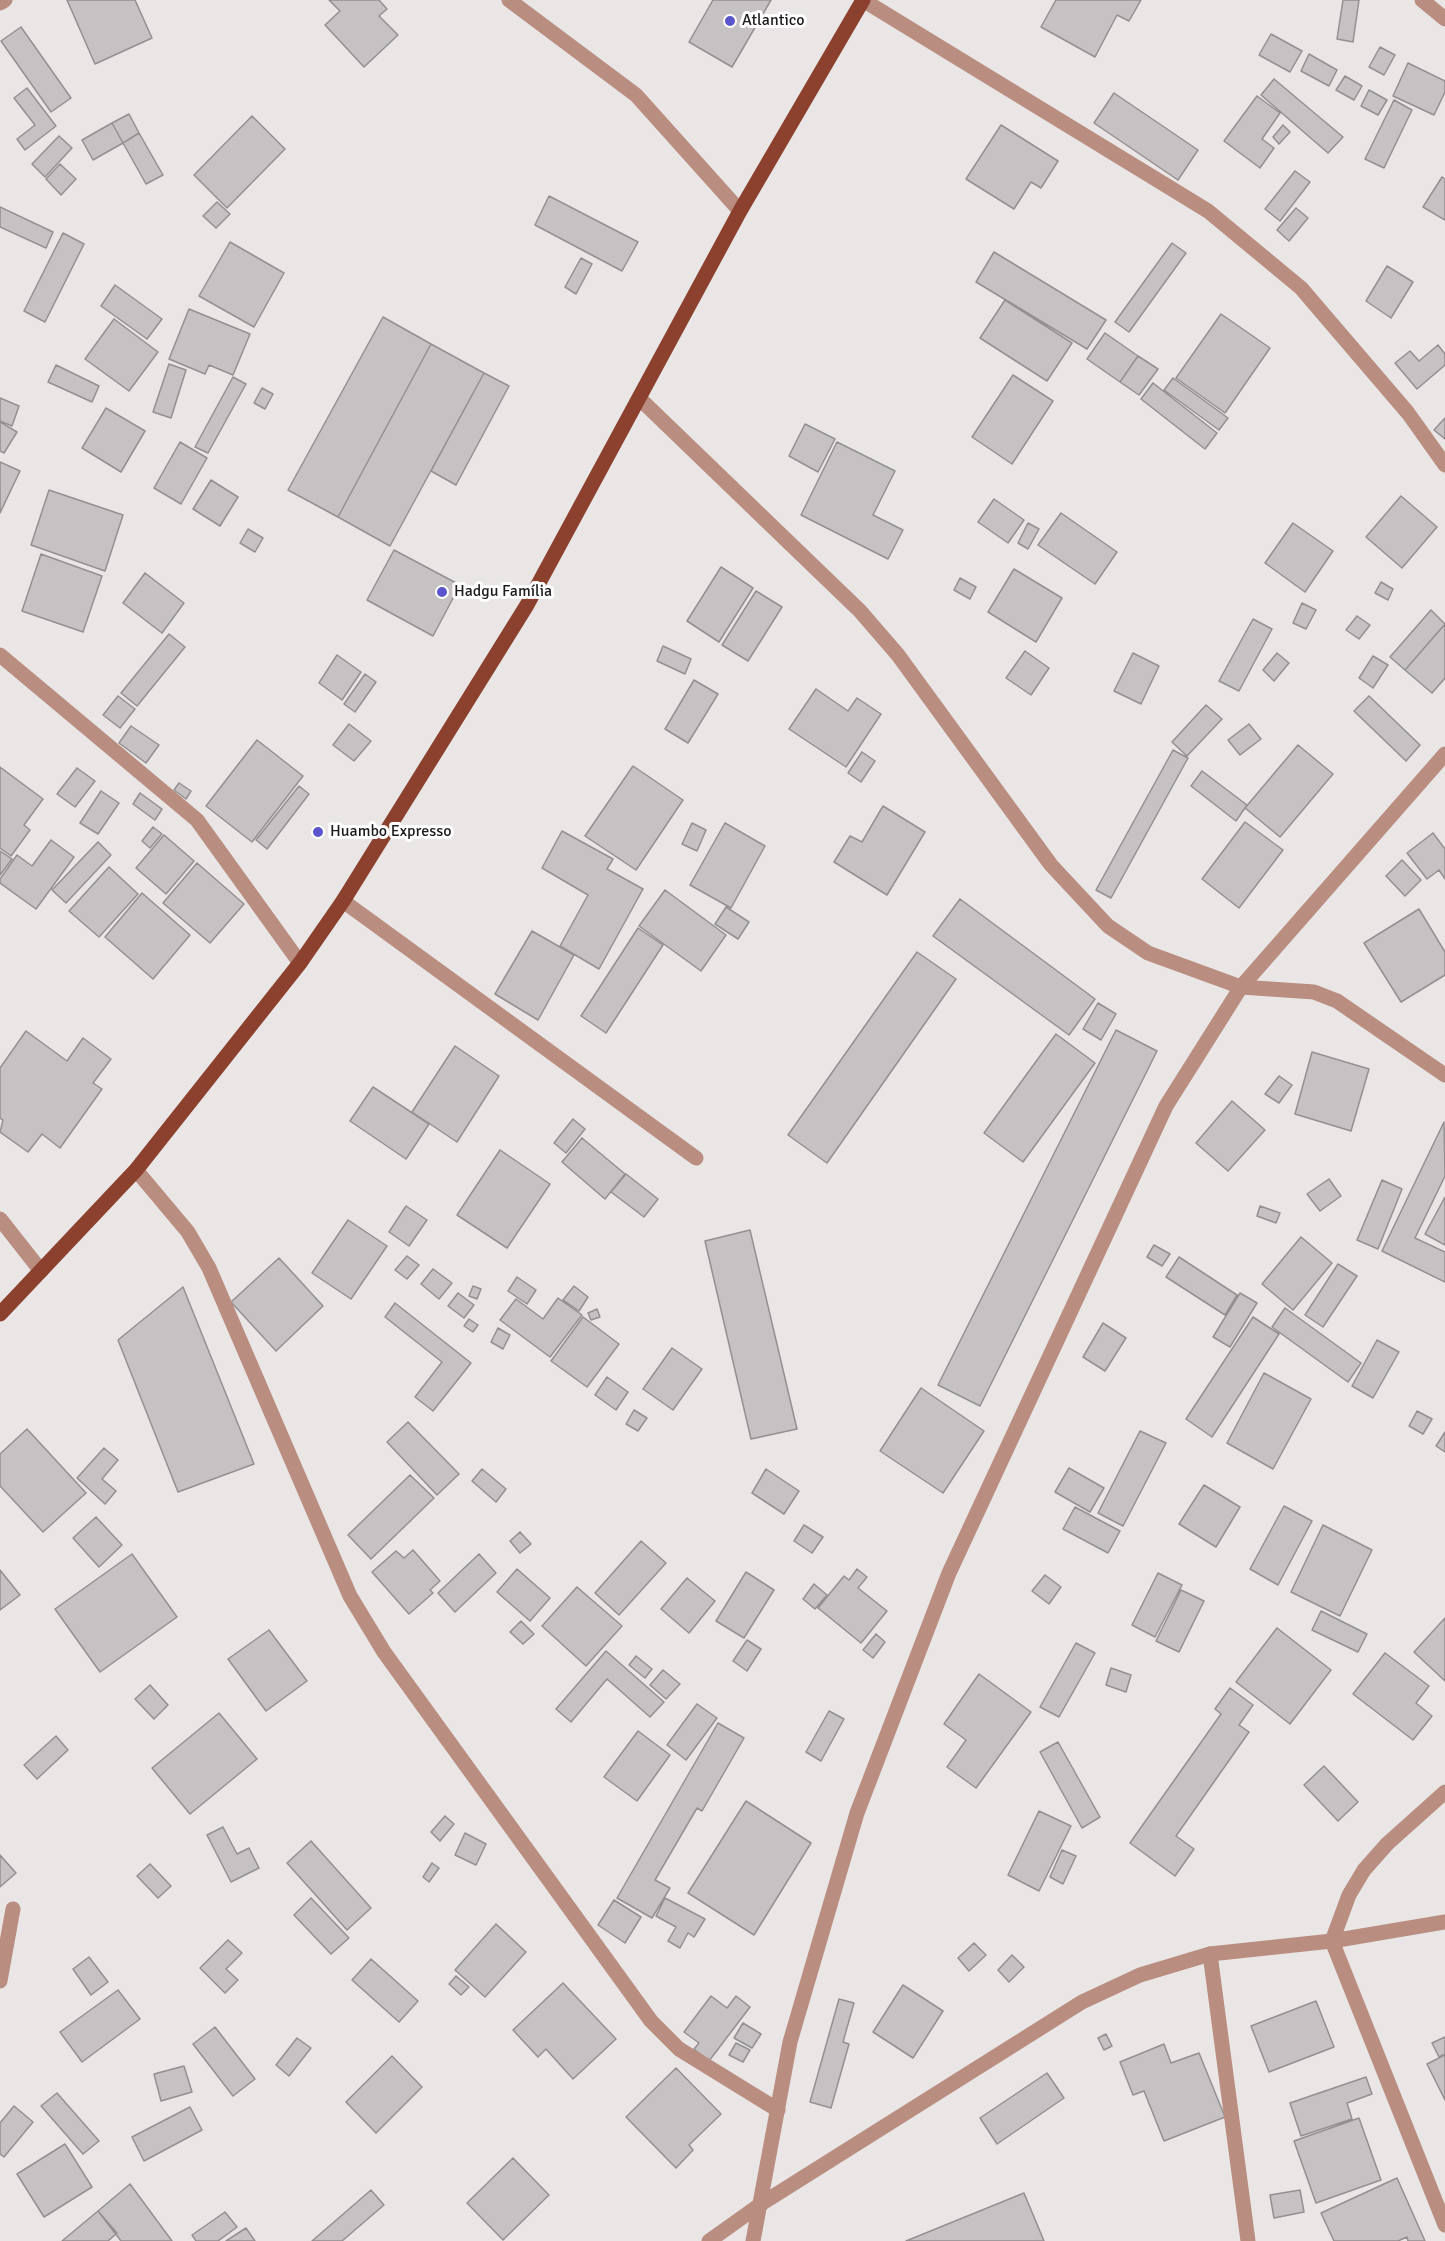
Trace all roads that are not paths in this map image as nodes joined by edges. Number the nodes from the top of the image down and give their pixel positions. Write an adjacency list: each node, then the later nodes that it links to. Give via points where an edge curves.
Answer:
1 (5, 0): 5 (street)
2 (509, 0): 7 (street, via 636,95)
3 (863, 0): 7 (main road); 9 (street, via 1208,211 1301,288 1394,396)
4 (1422, 0): 6 (street)
5 (0, 3)
6 (1445, 19)
7 (740, 211): 8 (main road)
8 (640, 399): 12 (main road, via 527,605); 14 (street, via 860,611 898,655 1051,865 1108,926 1148,953)
9 (1445, 465)
10 (0, 655): 13 (street, via 197,820)
11 (1445, 754): 14 (street)
12 (343, 901): 13 (main road); 16 (street)
13 (300, 963): 17 (main road)
14 (1241, 987): 15 (street, via 1314,993 1336,1001); 27 (street, via 1166,1106 949,1573 857,1813 790,2042)
15 (1445, 1075)
16 (696, 1158)
17 (136, 1170): 19 (main road); 27 (street, via 188,1232 209,1268 350,1596 384,1652 651,2022 679,2049)
18 (0, 1219): 19 (street)
19 (41, 1271): 20 (main road)
20 (0, 1314)
21 (1445, 1792): 24 (street, via 1364,1870 1349,1894)
22 (13, 1909): 26 (street)
23 (1445, 1922): 24 (street)
24 (1332, 1941): 25 (street); 29 (street)
25 (1210, 1954): 28 (street, via 1140,1975 1082,2002); 32 (street)
26 (0, 1981)
27 (778, 2110): 28 (street)
28 (761, 2204): 30 (street); 31 (street)
29 (1445, 2225)
30 (710, 2241)
31 (753, 2241)
32 (1248, 2241)

